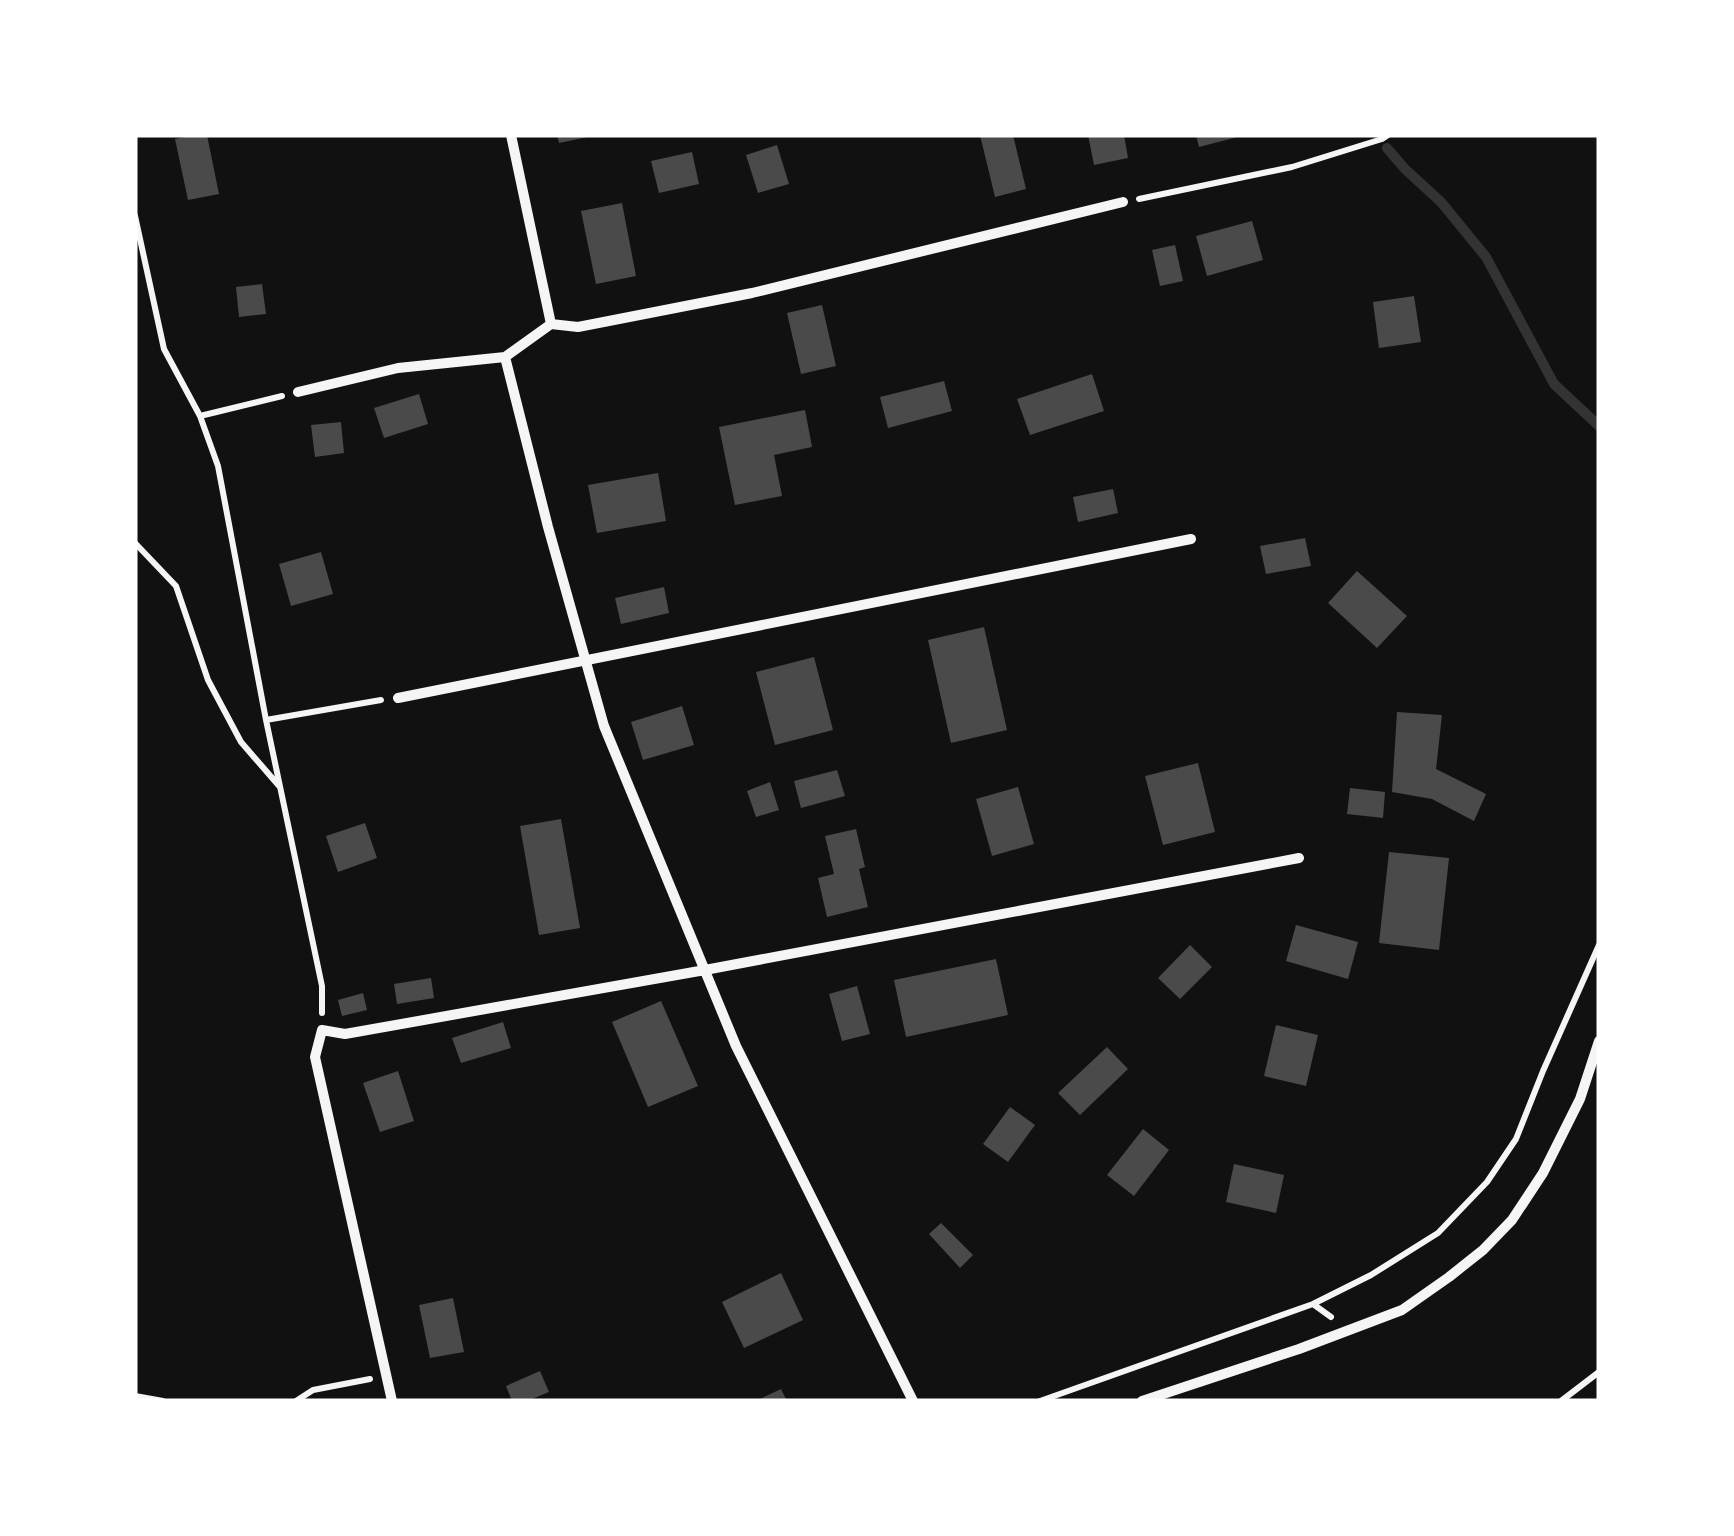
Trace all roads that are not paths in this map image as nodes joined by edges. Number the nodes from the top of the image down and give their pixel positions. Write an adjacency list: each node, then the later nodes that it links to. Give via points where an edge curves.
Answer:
1 (511, 135): 3 (street)
2 (1123, 202): 3 (street, via 752,293 578,328)
3 (551, 324): 4 (street)
4 (505, 358): 5 (street, via 398,368); 7 (street)
5 (298, 392)
6 (1191, 539): 7 (street)
7 (584, 660): 8 (street); 10 (street, via 604,726)
8 (398, 698)
9 (1300, 858): 10 (street)
10 (705, 970): 12 (street, via 345,1034 322,1030 315,1057); 13 (street, via 736,1046)
11 (1599, 1041): 14 (street, via 1543,1174 1482,1250 1402,1310)
12 (392, 1401)
13 (913, 1401)
14 (1142, 1401)

